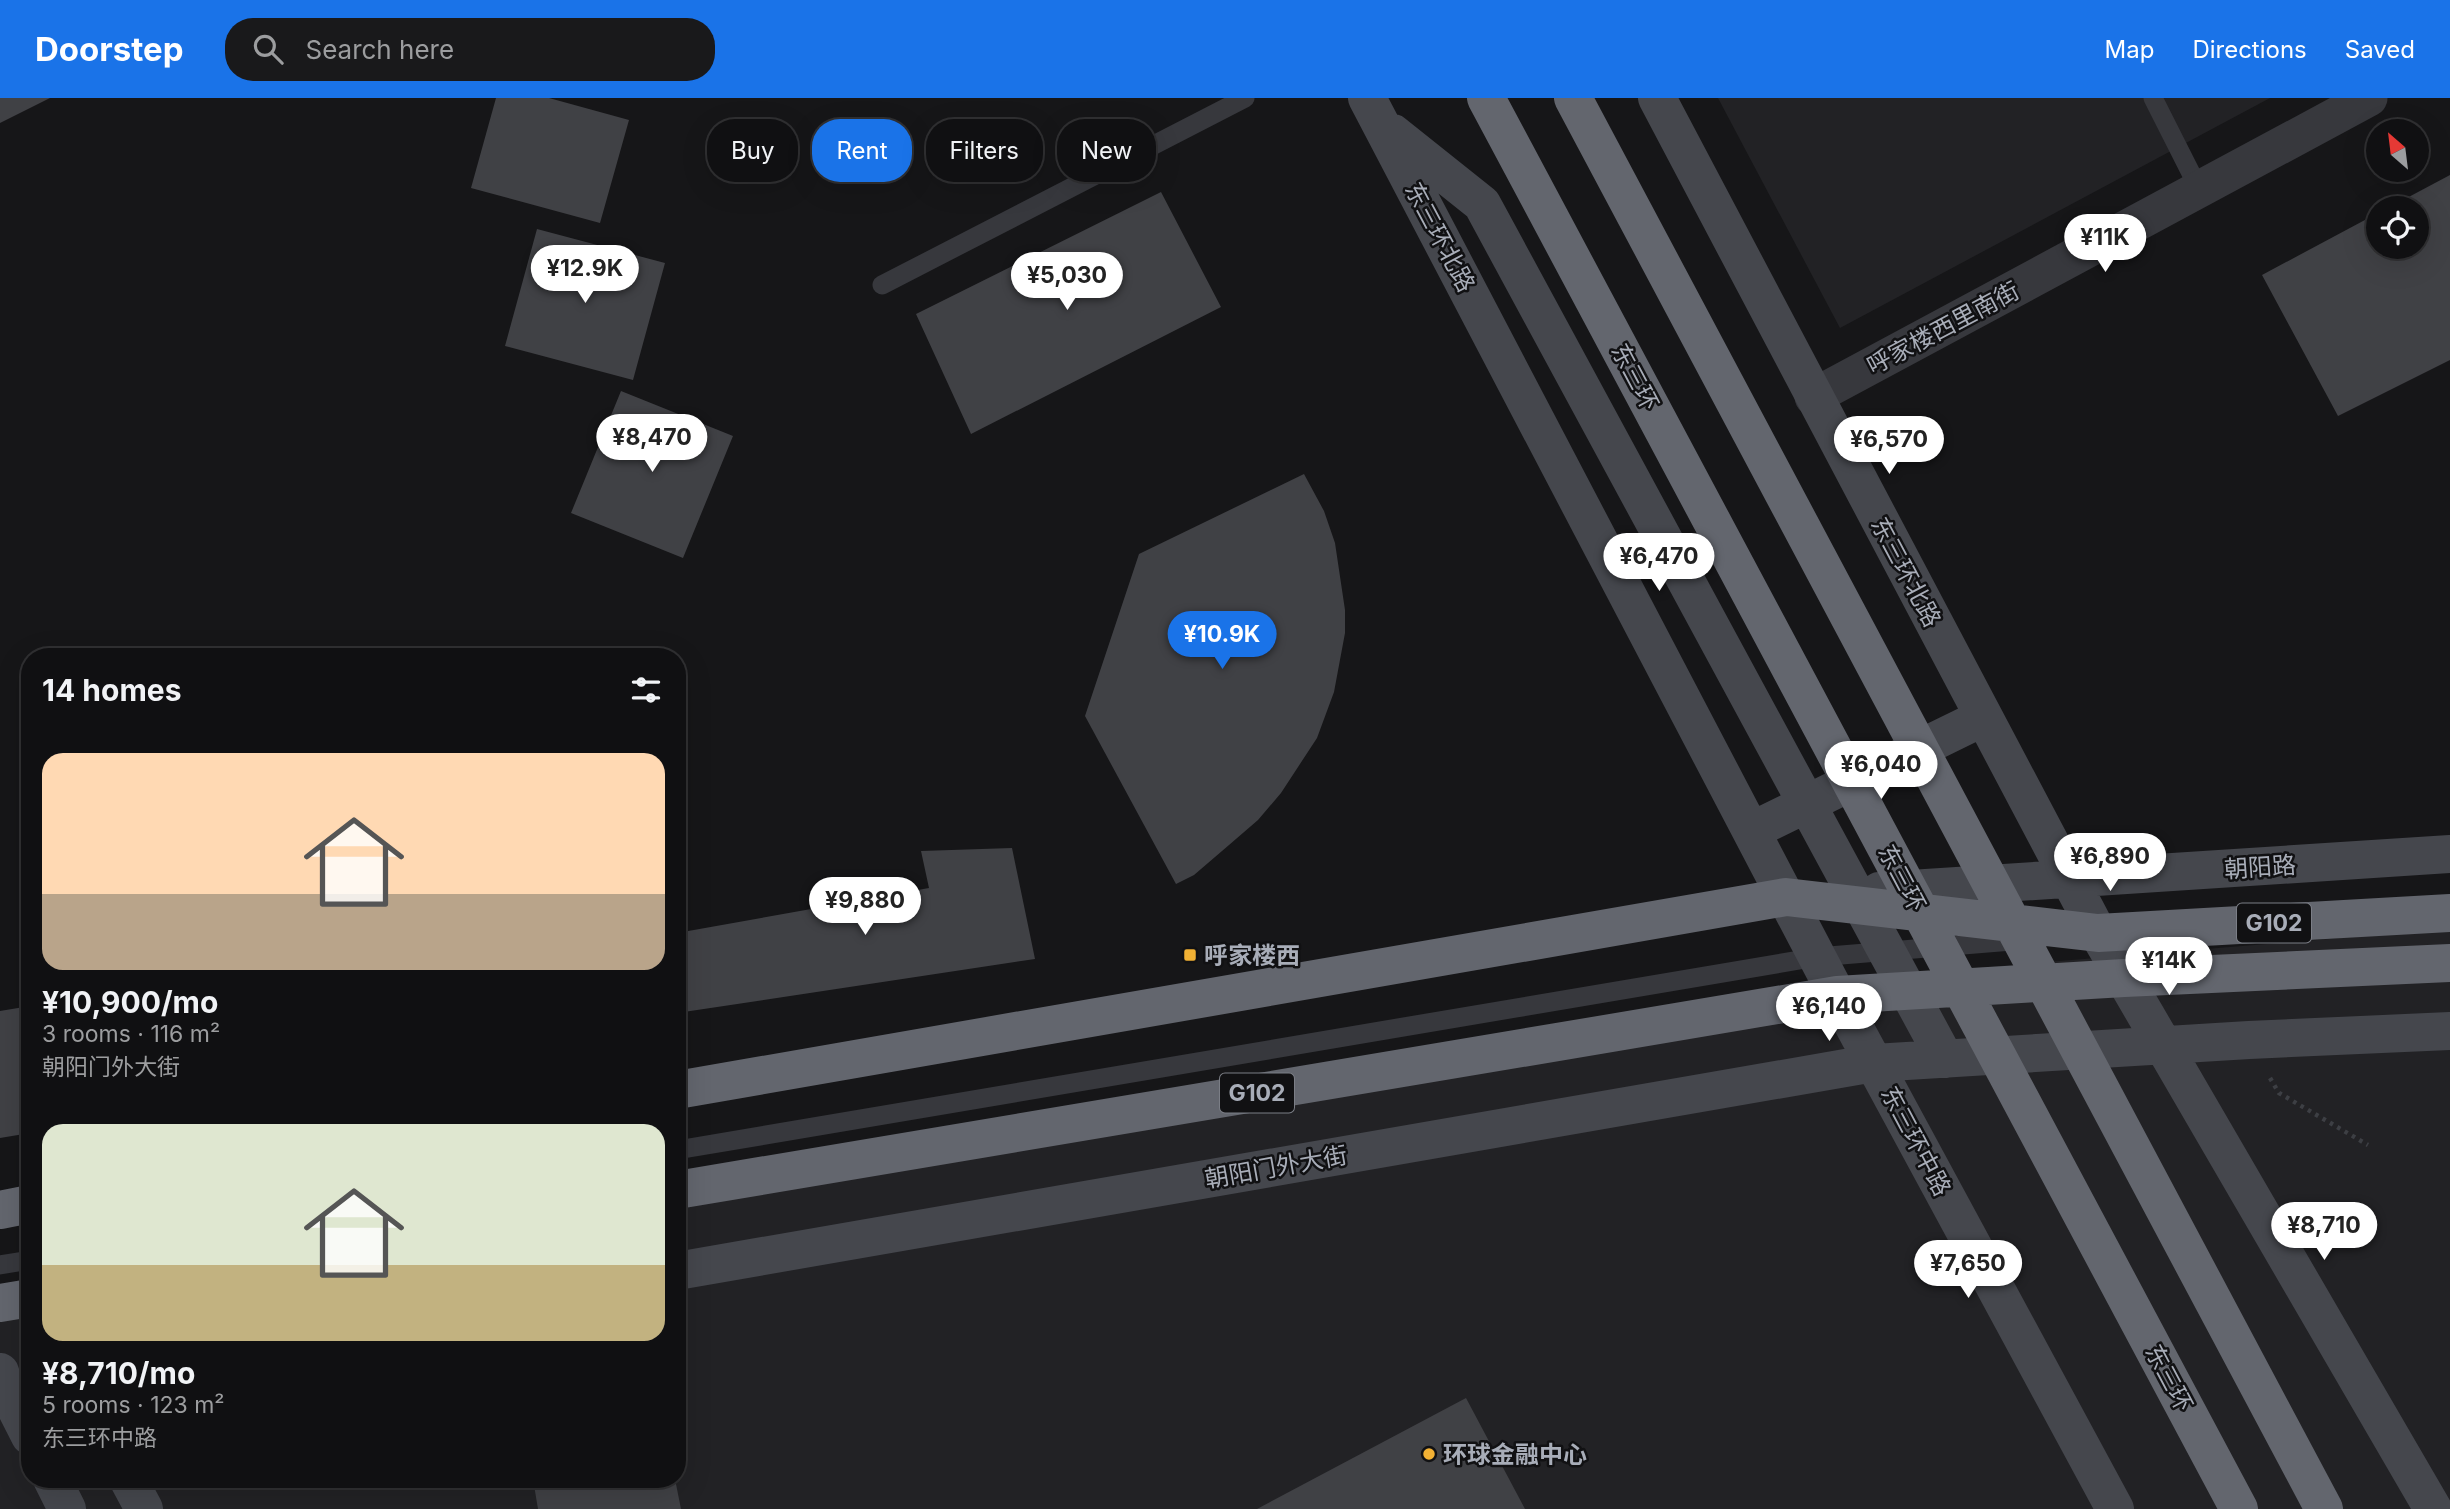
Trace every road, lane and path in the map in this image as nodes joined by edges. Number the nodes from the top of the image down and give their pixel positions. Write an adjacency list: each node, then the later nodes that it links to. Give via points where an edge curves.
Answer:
1 (1245, 98): 9 (lane)
2 (1486, 98): 47 (highway, 东三环)
3 (1573, 98): 48 (highway)
4 (1657, 98): 10 (street, 东三环北路)
5 (2153, 98): 8 (lane)
6 (2369, 98): 8 (street, 呼家楼西里南街)
7 (1373, 110): 12 (street, via 1482,204); 13 (street, 东三环北路)
8 (2200, 191): 10 (street, 呼家楼西里南街)
9 (882, 285)
10 (1814, 397): 11 (street, 东三环北路)
11 (1984, 717): 12 (street); 15 (street, 东三环北路)
12 (1807, 804): 13 (street); 17 (street)
13 (1751, 831): 16 (street, 东三环北路)
14 (2450, 854): 15 (street, 朝阳路)
15 (2070, 880): 17 (street, 朝阳路); 19 (street, 东三环北路)
16 (1786, 897): 17 (highway, G102); 21 (street, 东三环北路); 30 (highway, G102)
17 (1858, 899): 19 (highway, G102); 20 (street)
18 (2450, 914): 19 (highway, G102)
19 (2098, 933): 20 (lane); 23 (street, 东三环北路)
20 (1886, 951): 21 (lane); 24 (street)
21 (1817, 957): 25 (street, 东三环中路); 31 (lane)
22 (2450, 963): 23 (highway, G102)
23 (2124, 978): 24 (highway, G102); 27 (street, 东三环北路)
24 (1908, 991): 25 (highway, G102); 28 (street)
25 (1837, 995): 29 (street, 东三环中路); 32 (highway, G102)
26 (2450, 1031): 27 (street)
27 (2163, 1046): 28 (street, 朝阳门外大街); 49 (street)
28 (1945, 1059): 29 (street, 朝阳门外大街)
29 (1874, 1063): 37 (street, 朝阳门外大街); 46 (street, 东三环中路)
30 (686, 1088)
31 (686, 1148)
32 (686, 1188)
33 (21, 1206): 34 (highway)
34 (0, 1210)
35 (21, 1261): 36 (lane)
36 (0, 1265)
37 (686, 1269)
38 (21, 1300): 39 (highway)
39 (0, 1303)
40 (9, 1382): 41 (street)
41 (21, 1413)
42 (56, 1488): 44 (street)
43 (133, 1488): 45 (street)
44 (67, 1509)
45 (144, 1509)
46 (2115, 1509)
47 (2239, 1509)
48 (2324, 1509)
49 (2432, 1509)

